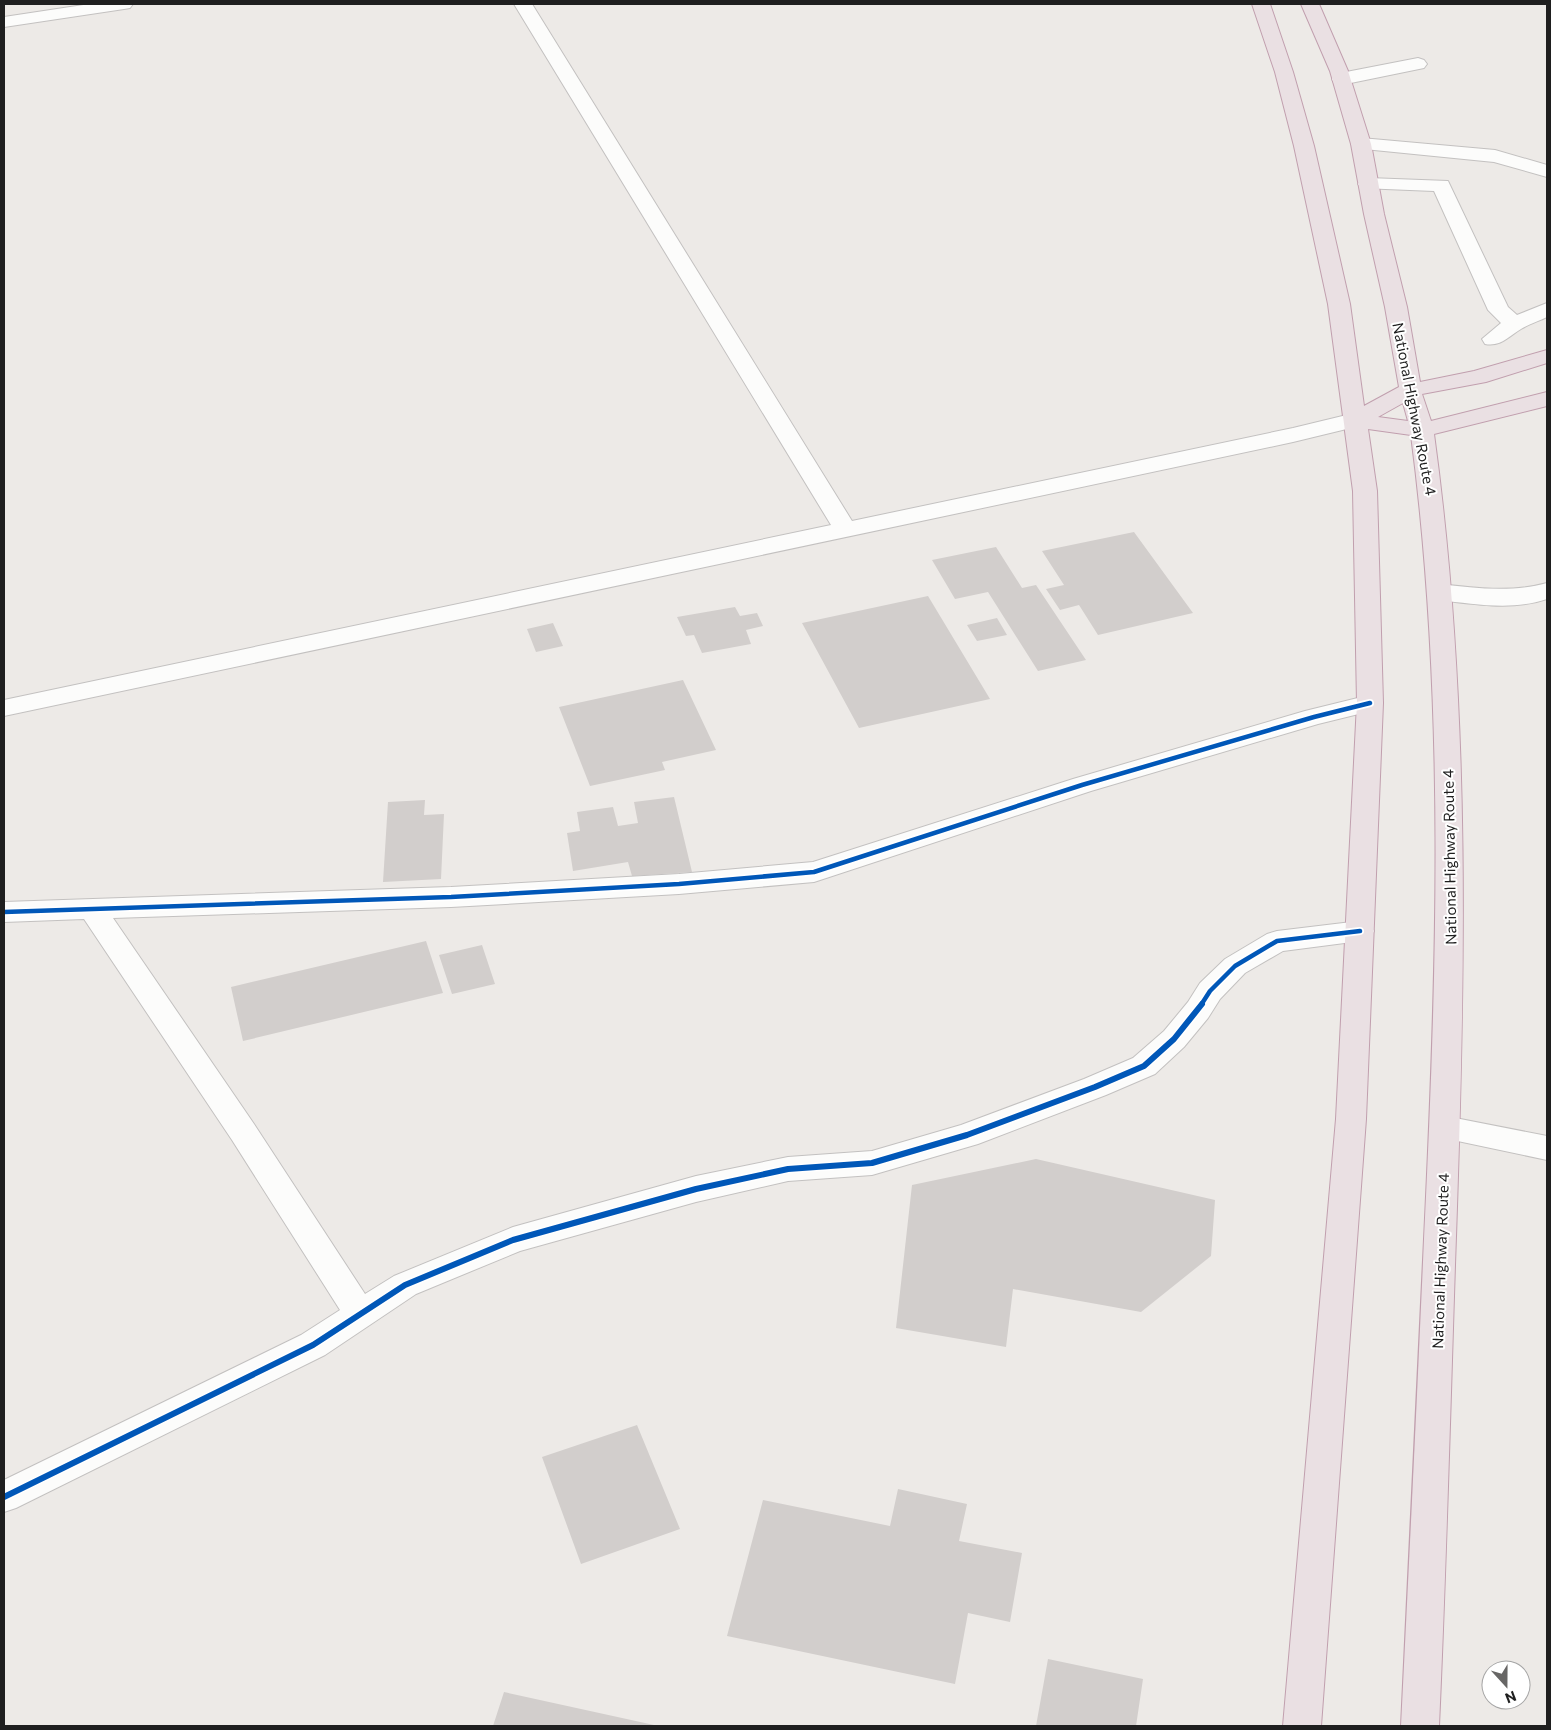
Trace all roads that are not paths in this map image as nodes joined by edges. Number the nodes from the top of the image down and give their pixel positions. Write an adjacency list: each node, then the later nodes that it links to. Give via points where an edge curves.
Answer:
1 (124, 4): 5 (street)
2 (523, 4): 19 (street)
3 (1261, 4): 17 (highway, via 1284,72 1321,216 1339,304)
4 (1310, 4): 7 (highway, National Highway Route 4)
5 (4, 22)
6 (1418, 64): 7 (street)
7 (1342, 79): 8 (highway, National Highway Route 4)
8 (1361, 144): 9 (street, via 1495,156); 10 (highway, National Highway Route 4)
9 (1547, 171)
10 (1368, 184): 12 (street, via 1441,185 1499,310); 15 (highway, National Highway Route 4, via 1396,307)
11 (1547, 309): 12 (street)
12 (1514, 324): 13 (street)
13 (1493, 339)
14 (1547, 356): 15 (highway, via 1478,377)
15 (1410, 390): 17 (highway); 18 (highway, National Highway Route 4)
16 (1547, 399): 18 (highway)
17 (1355, 420): 18 (highway); 19 (street); 22 (highway, via 1365,491)
18 (1422, 430): 21 (highway, National Highway Route 4, via 1432,497)
19 (846, 531): 23 (street)
20 (1547, 591): 21 (street, via 1536,596 1508,597)
21 (1439, 592): 27 (highway, National Highway Route 4, via 1446,693 1450,939)
22 (1370, 703): 24 (street, via 1082,785 814,872 679,884 451,897); 26 (highway)
23 (4, 708)
24 (92, 909): 25 (street); 29 (street, via 243,1132)
25 (4, 912)
26 (1360, 931): 29 (street, via 1277,941 1235,966 1210,991 1174,1039 1144,1066 1095,1087 967,1135 872,1163 788,1169 760,1175 696,1189 513,1240 405,1285); 31 (highway, via 1351,1119)
27 (1445, 1128): 28 (street); 32 (highway, National Highway Route 4)
28 (1547, 1148)
29 (361, 1315): 30 (street, via 313,1346)
30 (4, 1497)
31 (1302, 1726)
32 (1420, 1726)

